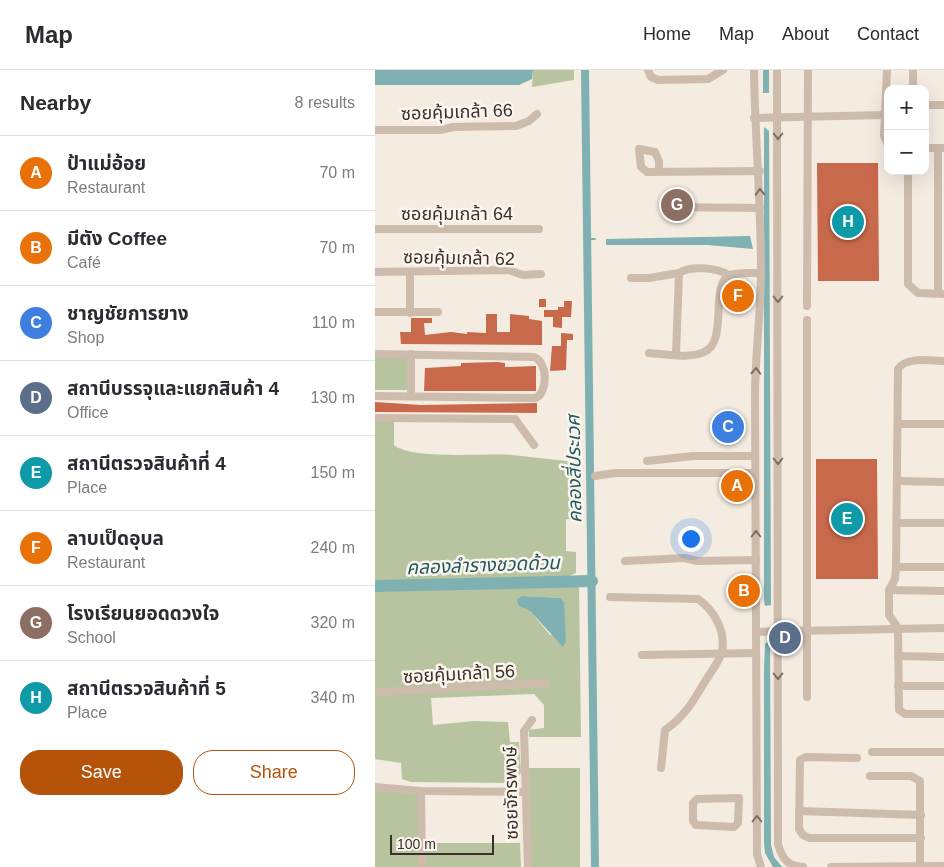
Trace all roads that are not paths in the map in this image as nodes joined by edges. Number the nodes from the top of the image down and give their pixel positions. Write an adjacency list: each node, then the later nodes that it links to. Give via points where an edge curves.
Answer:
1 (648, 70): 2 (street, via 651,77 658,80 708,79)
2 (723, 70)
3 (754, 70): 16 (street)
4 (777, 70): 15 (street)
5 (807, 70): 14 (street)
6 (887, 70): 8 (street)
7 (913, 70): 9 (street)
8 (887, 85)
9 (913, 85)
10 (929, 105): 11 (street)
11 (944, 105)
12 (537, 114): 17 (street, ซอยคุ้มเกล้า 66, via 516,126)
13 (884, 115): 14 (street)
14 (807, 116): 15 (street); 34 (street)
15 (777, 117): 16 (street); 67 (street, one-way to 67)
16 (754, 118): 20 (street)
17 (375, 130)
18 (941, 148): 33 (street)
19 (659, 171): 20 (street)
20 (760, 171): 23 (street, one-way to 20)
21 (907, 175): 33 (street, via 908,282 916,292)
22 (668, 207): 23 (street)
23 (761, 208): 29 (street)
24 (375, 229): 25 (street, ซอยคุ้มเกล้า 64)
25 (539, 229)
26 (375, 272): 27 (street, ซอยคุ้มเกล้า 62)
27 (410, 272): 30 (street, ซอยคุ้มเกล้า 62, via 508,270 523,275); 37 (street)
28 (679, 273): 31 (street, via 685,270 721,270); 32 (street); 42 (street)
29 (761, 273): 31 (street); 50 (street, one-way to 29)
30 (541, 274)
31 (729, 275): 42 (street, via 720,290 715,339 711,348 703,353)
32 (631, 278)
33 (941, 294)
34 (807, 306)
35 (375, 312): 37 (street)
36 (439, 312): 37 (street)
37 (411, 313)
38 (807, 320): 68 (street)
39 (649, 353): 42 (street)
40 (375, 354): 41 (street)
41 (411, 354): 45 (street); 45 (street, via 534,357 543,364 544,389 536,398)
42 (675, 354)
43 (944, 361): 47 (street, via 910,361 900,366)
44 (375, 396): 45 (street)
45 (411, 396)
46 (375, 418): 49 (street, via 515,418)
47 (897, 424): 48 (street); 54 (street)
48 (944, 424)
49 (534, 445)
50 (755, 456): 51 (street, via 693,456); 52 (street)
51 (647, 461)
52 (755, 473): 53 (street, via 615,473); 58 (street, one-way to 52)
53 (595, 476)
54 (897, 481): 55 (street); 56 (street)
55 (944, 482)
56 (897, 523): 57 (street); 60 (street)
57 (944, 523)
58 (756, 560): 59 (street, via 697,561 685,558); 69 (street)
59 (625, 561)
60 (896, 567): 61 (street); 62 (street, via 895,579)
61 (944, 567)
62 (889, 590): 63 (street); 65 (street, via 889,615)
63 (944, 591)
64 (610, 597): 71 (street, via 698,598 709,607 719,625 723,639)
65 (898, 628): 66 (street); 68 (street); 73 (street)
66 (944, 628)
67 (779, 630): 68 (street); 69 (street); 99 (street, one-way to 99, via 778,844 782,858 794,867)
68 (806, 630): 79 (street)
69 (756, 632): 70 (street)
70 (756, 653): 71 (street); 91 (street)
71 (721, 654): 72 (street); 85 (street, via 685,714 665,730)
72 (642, 655)
73 (898, 656): 74 (street); 76 (street)
74 (944, 656)
75 (546, 684): 78 (street, ซอยคุ้มเกล้า 56)
76 (898, 686): 77 (street); 80 (street, via 898,708 902,712)
77 (944, 686)
78 (375, 692)
79 (807, 697)
80 (944, 714)
81 (531, 720): 89 (street, ซอยจักรพงษ์, via 524,731)
82 (872, 752): 83 (street)
83 (944, 752)
84 (857, 758): 92 (street, via 806,757 800,760)
85 (661, 768)
86 (870, 776): 93 (street, via 911,776 917,779 921,784)
87 (375, 787): 88 (street)
88 (421, 791): 89 (street); 96 (street)
89 (526, 792): 97 (street, ซอยจักรพงษ์)
90 (739, 798): 90 (street, via 697,799 693,803 696,826 735,827 739,823); 91 (street)
91 (757, 799): 98 (street, one-way to 91, via 757,854)
92 (799, 811): 93 (street); 94 (street, via 799,829 808,838)
93 (921, 815): 94 (street)
94 (921, 838): 101 (street)
95 (944, 866): 101 (street)
96 (422, 867)
97 (528, 867)
98 (761, 867)
99 (803, 867)
100 (831, 867): 101 (street)
101 (920, 867)

